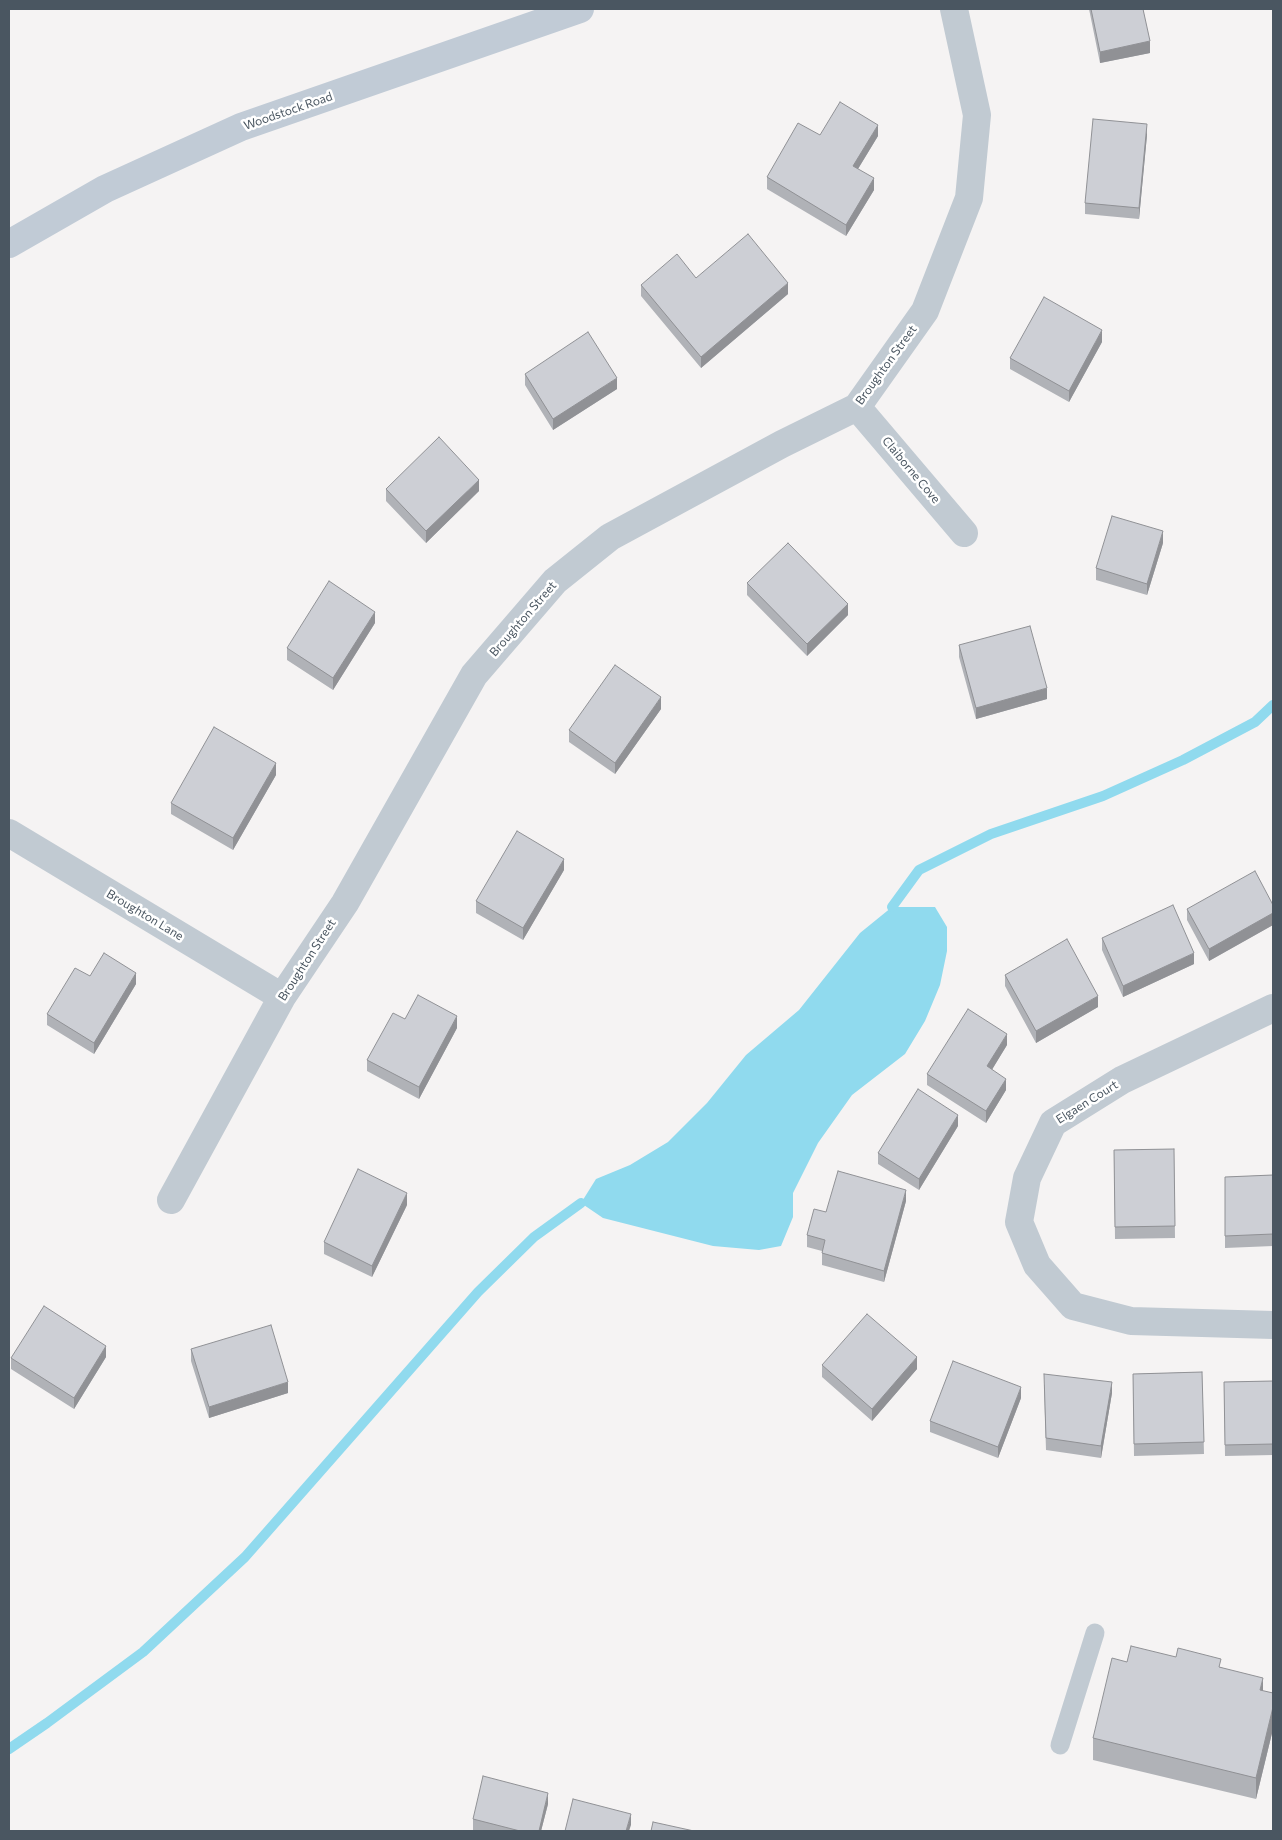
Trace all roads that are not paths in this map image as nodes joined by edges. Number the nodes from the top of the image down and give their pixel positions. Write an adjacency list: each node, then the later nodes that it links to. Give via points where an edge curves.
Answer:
1 (580, 9): 3 (street, Woodstock Road, via 242,127 105,189)
2 (954, 9): 4 (street, Broughton Street, via 977,115 969,198 925,311)
3 (9, 244)
4 (857, 407): 5 (street, Claiborne Cove); 7 (street, Broughton Street, via 610,538 555,581 474,675 345,903)
5 (964, 533)
6 (9, 833): 7 (street, Broughton Lane)
7 (282, 997): 9 (street, Broughton Street)
8 (1273, 1008): 10 (street, Elgaen Court, via 1122,1080 1052,1124 1026,1178 1019,1222 1037,1266 1073,1306 1131,1321)
9 (171, 1200)
10 (1273, 1325)
11 (1095, 1633): 12 (lane)
12 (1060, 1745)

